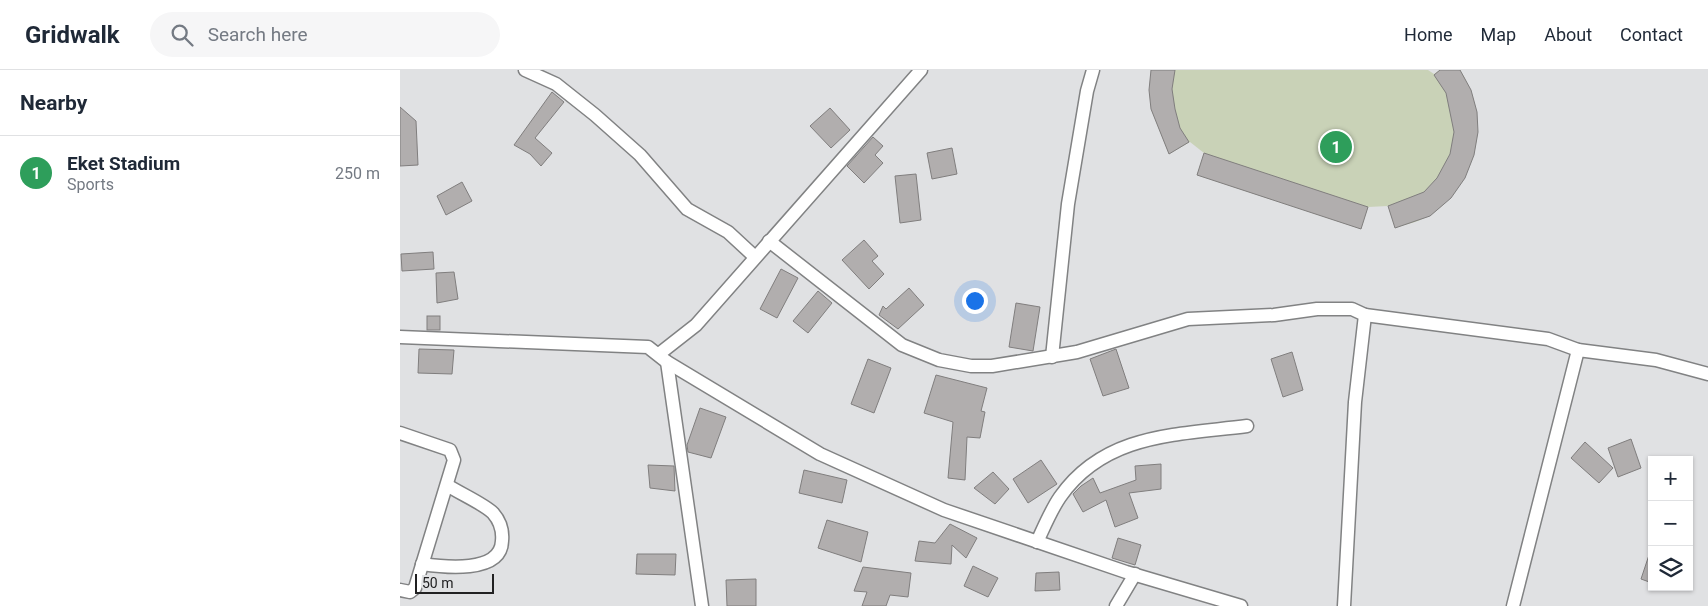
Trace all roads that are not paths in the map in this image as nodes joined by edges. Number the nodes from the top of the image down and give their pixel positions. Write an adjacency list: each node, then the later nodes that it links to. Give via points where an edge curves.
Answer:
1 (525, 70): 5 (street, via 556,84 595,115 646,162 687,209 728,232)
2 (920, 70): 4 (street)
3 (1093, 70): 9 (street, via 1068,204)
4 (769, 241): 5 (street); 9 (street, via 902,345 939,360 971,366 992,366)
5 (755, 257): 10 (street)
6 (1365, 315): 8 (street, via 1548,338); 9 (street, via 1352,309 1318,309 1188,319 1077,352); 22 (street, via 1355,402)
7 (400, 337): 10 (street, via 634,345 648,347)
8 (1578, 350): 11 (street, via 1656,360); 23 (street)
9 (1052, 356)
10 (663, 358): 15 (street, via 820,454 944,510); 19 (street)
11 (1708, 374)
12 (1247, 426): 15 (street, via 1142,439 1093,463 1060,498)
13 (400, 432): 14 (street, via 441,446 454,454)
14 (447, 485): 16 (street); 16 (street, via 491,511 503,532 502,545 489,562 482,565 444,567)
15 (1037, 542): 17 (street)
16 (422, 564): 18 (street, via 413,591)
17 (1135, 574): 20 (street); 21 (street)
18 (400, 590)
19 (702, 606)
20 (1116, 606)
21 (1241, 606)
22 (1344, 606)
23 (1513, 606)

